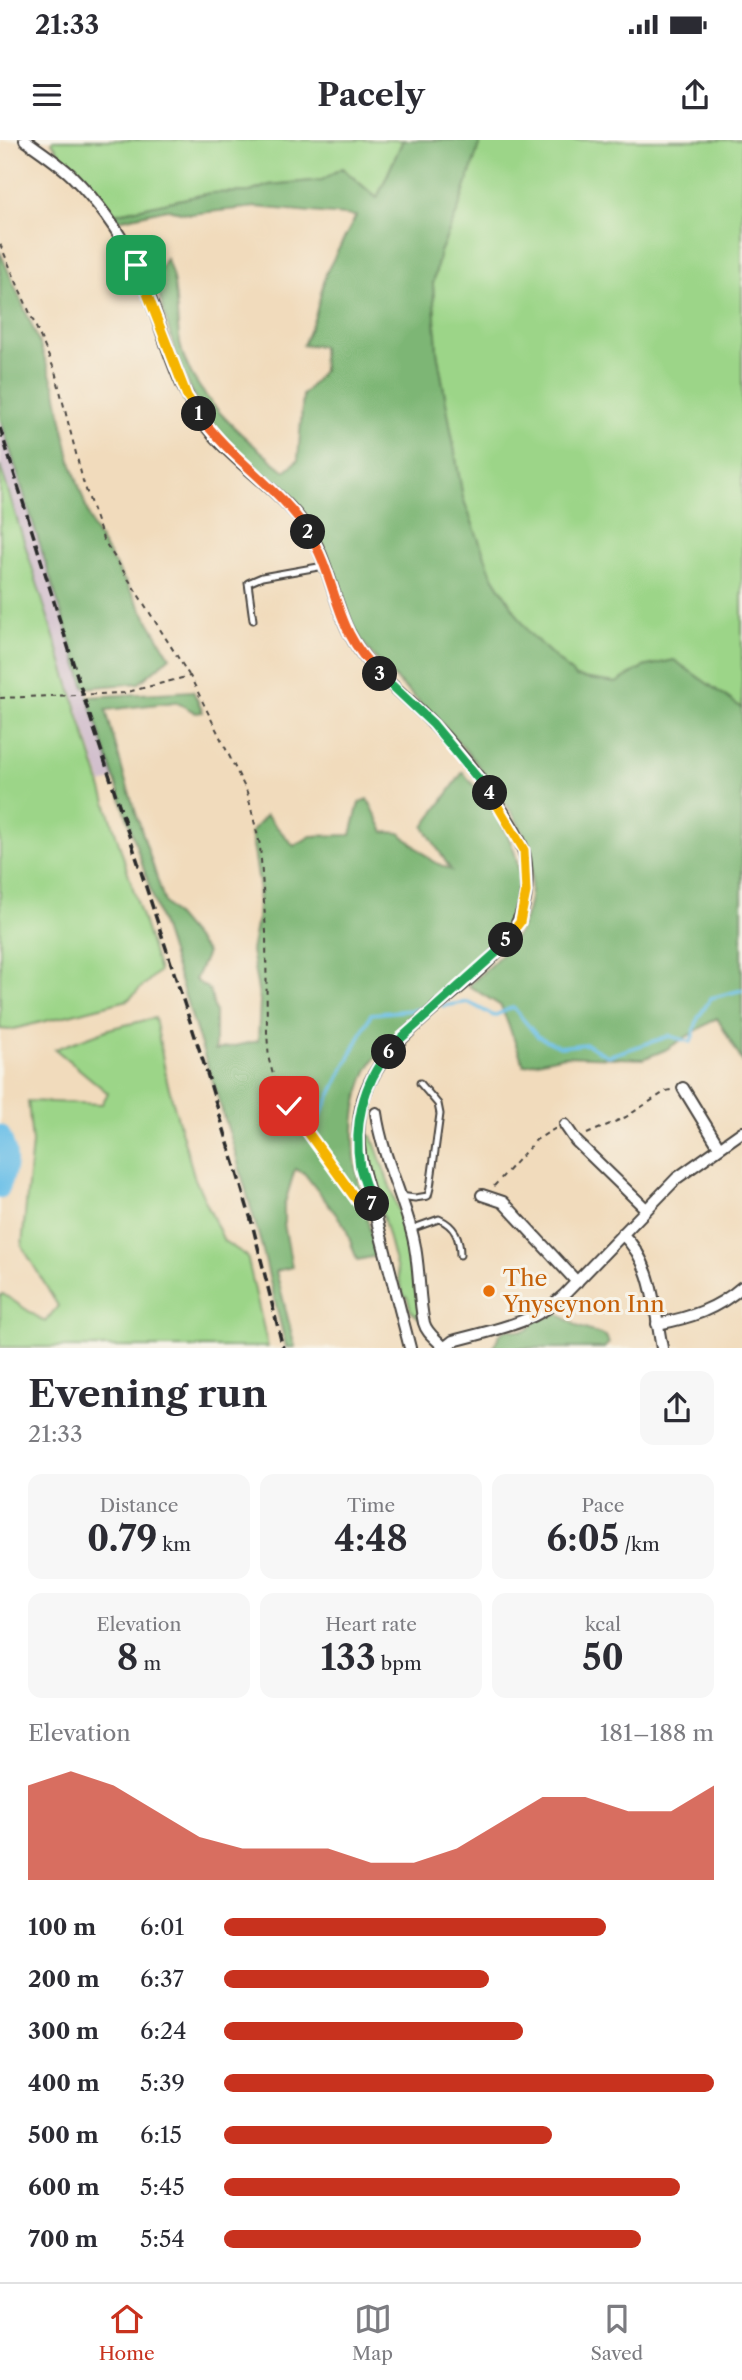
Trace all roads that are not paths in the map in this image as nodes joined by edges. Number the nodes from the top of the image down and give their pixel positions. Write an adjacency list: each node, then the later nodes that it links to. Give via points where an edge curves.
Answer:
1 (24, 140): 2 (street, via 69,174 108,217 136,265 187,396 213,435 297,515)
2 (324, 566): 3 (lane, via 248,583); 19 (street, via 353,644 483,782 524,850 526,892 520,922 497,952 380,1062 360,1110 360,1167)
3 (253, 620)
4 (420, 1083): 11 (lane, via 439,1104 440,1114 430,1188 428,1196)
5 (683, 1087): 9 (street)
6 (376, 1113): 11 (street)
7 (565, 1125): 12 (street)
8 (742, 1132): 9 (street)
9 (719, 1147): 12 (street, via 677,1178)
10 (485, 1195): 16 (street, via 503,1202)
11 (400, 1196): 13 (street)
12 (646, 1209): 14 (street)
13 (411, 1229): 15 (lane, via 439,1220 447,1223 460,1244); 20 (street, via 424,1322)
14 (622, 1234): 16 (street); 18 (street, via 634,1244 646,1266)
15 (460, 1255)
16 (577, 1282): 20 (street, via 534,1317 453,1341)
17 (742, 1287): 18 (street, via 693,1317)
18 (657, 1324): 21 (street)
19 (410, 1348)
20 (444, 1348)
21 (662, 1348)

